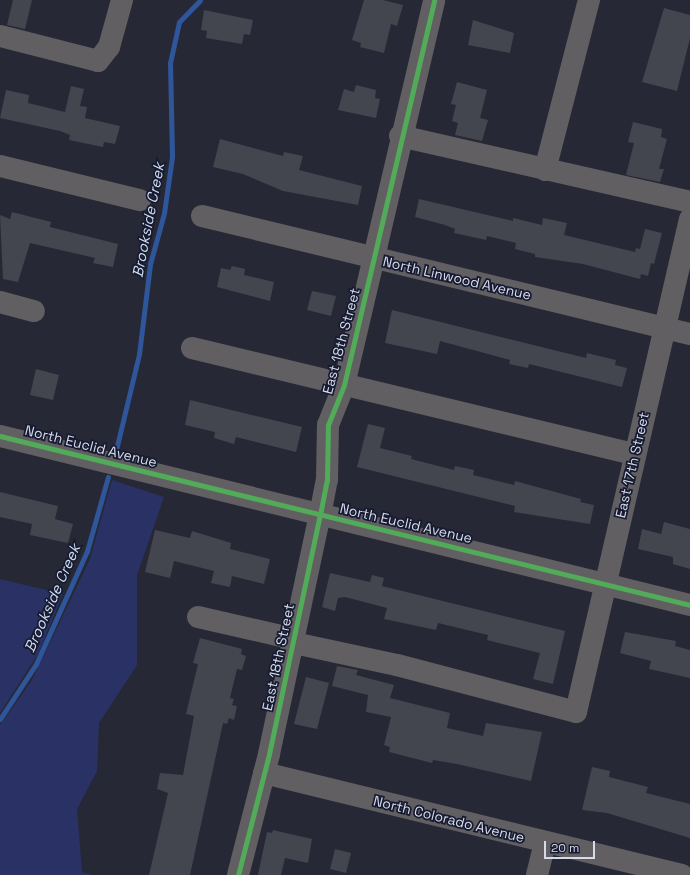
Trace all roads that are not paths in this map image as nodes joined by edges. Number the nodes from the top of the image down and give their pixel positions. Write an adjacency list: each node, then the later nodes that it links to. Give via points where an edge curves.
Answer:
1 (122, 0): 4 (street, via 109,47 104,56 90,61)
2 (434, 0): 5 (street, East 18th Street)
3 (589, 0): 7 (street)
4 (0, 36)
5 (400, 136): 7 (street); 12 (street, East 18th Street)
6 (0, 166): 8 (street)
7 (545, 170): 9 (street)
8 (140, 200)
9 (690, 202)
10 (202, 216): 12 (street, North Linwood Avenue)
11 (690, 219): 15 (street, East 17th Street)
12 (374, 258): 15 (street, North Linwood Avenue); 18 (street, East 18th Street)
13 (0, 302): 14 (street)
14 (34, 311)
15 (664, 327): 16 (street, North Linwood Avenue); 20 (street, East 17th Street)
16 (690, 334)
17 (192, 348): 18 (street, via 298,371)
18 (344, 385): 20 (street); 21 (street, East 18th Street, via 328,425 327,480)
19 (0, 436): 21 (street, North Euclid Avenue)
20 (634, 454): 22 (street, East 17th Street)
21 (320, 515): 22 (street, North Euclid Avenue); 25 (street, East 18th Street)
22 (604, 583): 23 (street, North Euclid Avenue); 25 (street, East 17th Street, via 576,712)
23 (690, 604)
24 (198, 617): 25 (street)
25 (294, 641): 26 (street, East 18th Street)
26 (264, 773): 27 (street, North Colorado Avenue); 28 (street, East 18th Street)
27 (545, 842): 29 (street); 30 (street, North Colorado Avenue)
28 (238, 875)
29 (537, 875)
30 (682, 875)

